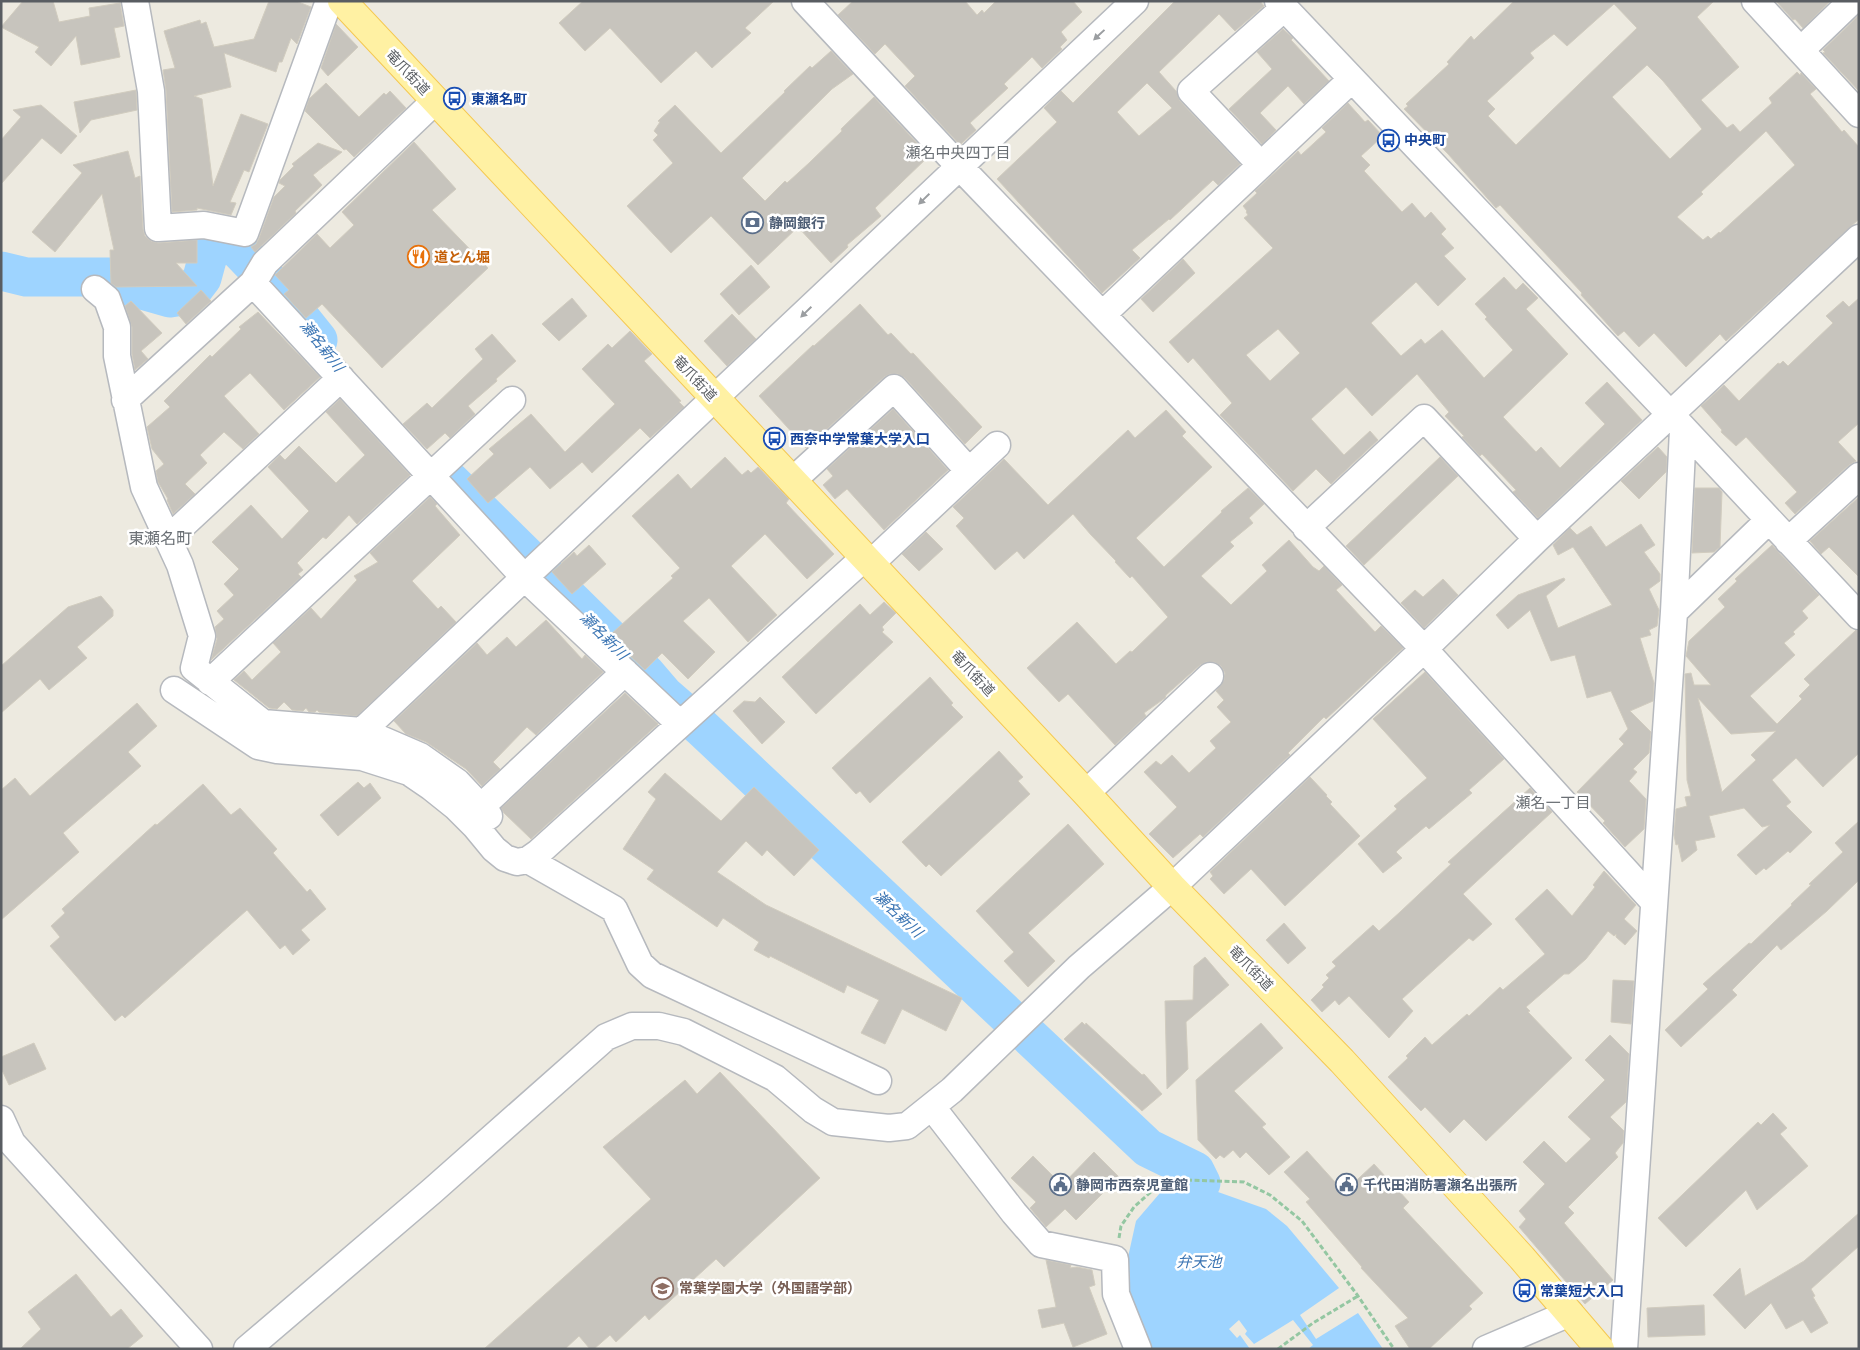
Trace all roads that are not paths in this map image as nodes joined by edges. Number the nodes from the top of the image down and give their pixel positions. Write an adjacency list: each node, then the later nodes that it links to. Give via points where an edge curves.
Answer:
1 (135, 1): 2 (street, via 151,91 158,228 204,225 245,233)
2 (329, 1)
3 (342, 1): 11 (main road, 竜爪街道)
4 (1135, 1): 14 (street, one-way to 14)
5 (1755, 1): 9 (street)
6 (1852, 1): 9 (street)
7 (1281, 4): 10 (street); 13 (street, via 1191,91)
8 (820, 6): 14 (street)
9 (1801, 50): 12 (street)
10 (1352, 79): 13 (street); 23 (street)
11 (436, 101): 16 (street, via 265,263); 20 (main road, 竜爪街道)
12 (1859, 114)
13 (1261, 165): 18 (street)
14 (959, 166): 18 (street); 20 (street, one-way to 20)
15 (1859, 238): 23 (street)
16 (252, 283): 19 (street); 21 (street)
17 (95, 289): 21 (street, via 108,299 117,327 117,356)
18 (1103, 314): 30 (street)
19 (341, 378): 26 (street); 31 (street)
20 (715, 399): 28 (main road, 竜爪街道); 35 (street)
21 (125, 400): 31 (street, via 144,487)
22 (512, 400): 26 (street)
23 (1677, 422): 29 (street); 32 (street); 36 (street)
24 (997, 444): 25 (street)
25 (969, 471): 28 (street, via 894,388); 34 (street)
26 (430, 475): 35 (street); 41 (street)
27 (1859, 476): 33 (street)
28 (792, 482): 34 (main road, 竜爪街道)
29 (1768, 520): 33 (street); 36 (street)
30 (1306, 528): 32 (street, via 1424,418); 38 (street)
31 (168, 538): 41 (street, via 202,636 194,668)
32 (1537, 539): 38 (street)
33 (1788, 541): 37 (street)
34 (867, 561): 43 (street); 45 (main road, 竜爪街道)
35 (525, 578): 39 (street); 44 (street)
36 (1674, 612): 49 (street)
37 (1859, 616)
38 (1424, 649): 48 (street); 49 (street)
39 (625, 672): 43 (street); 46 (street)
40 (1210, 676): 45 (street)
41 (210, 682): 44 (street, via 263,724)
42 (174, 690): 47 (street, via 258,746 362,757 409,772 456,807 505,858 517,862)
43 (680, 724): 47 (street)
44 (362, 732): 46 (street, via 420,756 457,782)
45 (1086, 793): 48 (main road, 竜爪街道)
46 (481, 807): 47 (street, via 508,839)
47 (533, 856): 50 (street, via 614,909 640,964 652,975)
48 (1172, 887): 51 (street, via 1079,967); 53 (main road, 竜爪街道, via 1342,1061)
49 (1654, 902): 59 (street)
50 (878, 1081)
51 (932, 1107): 55 (street, via 907,1126 889,1128 833,1122 813,1110 775,1078 684,1032 659,1026 632,1026 606,1037); 56 (street, via 1041,1244 1115,1259 1116,1294)
52 (1, 1119): 54 (street, via 12,1143)
53 (1570, 1313): 57 (street); 58 (main road, 竜爪街道)
54 (199, 1349)
55 (246, 1349)
56 (1138, 1349)
57 (1486, 1349)
58 (1600, 1349)
59 (1624, 1349)

